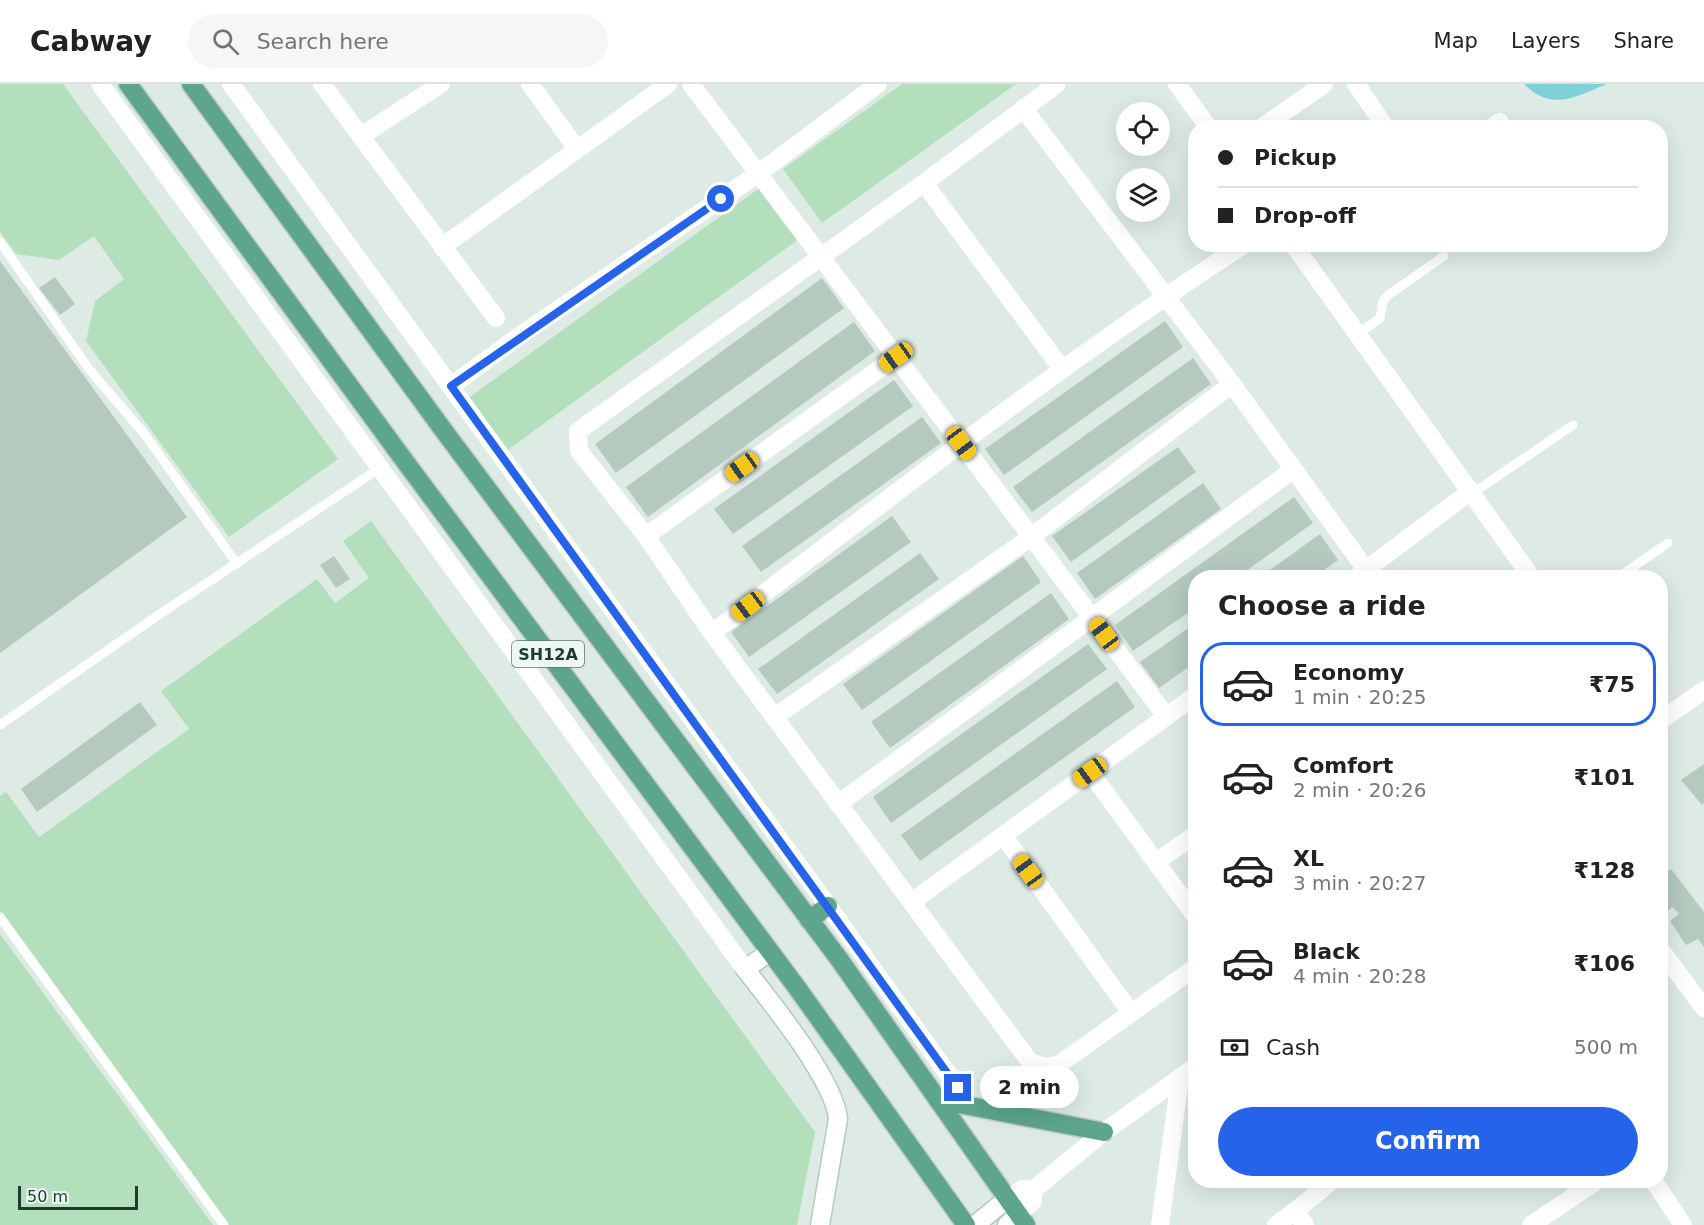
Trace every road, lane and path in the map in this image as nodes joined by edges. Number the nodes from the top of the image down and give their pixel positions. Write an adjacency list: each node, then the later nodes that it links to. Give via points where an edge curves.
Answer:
1 (100, 84): 38 (street)
2 (128, 84): 67 (main road, SH12A)
3 (190, 84): 66 (main road, SH12A)
4 (231, 84): 35 (street)
5 (322, 84): 19 (street)
6 (441, 84): 19 (street)
7 (530, 84): 20 (street)
8 (668, 84): 20 (street)
9 (691, 84): 21 (street)
10 (878, 84): 21 (street)
11 (1056, 84): 15 (street)
12 (1177, 84): 16 (street)
13 (1324, 84): 17 (street)
14 (1356, 84): 18 (street)
15 (1023, 108): 22 (street); 29 (street)
16 (1203, 120)
17 (1272, 120)
18 (1381, 120)
19 (361, 136): 24 (street)
20 (577, 149): 24 (street)
21 (759, 173): 27 (street); 35 (street)
22 (924, 183): 27 (street); 33 (street)
23 (0, 242): 44 (lane, via 89,369 146,436)
24 (442, 247): 30 (street)
25 (1233, 252): 29 (street)
26 (1299, 252): 31 (street)
27 (821, 255): 32 (street); 41 (street, via 579,430 579,451)
28 (1444, 256): 31 (lane, via 1387,296 1380,318)
29 (1164, 297): 33 (street); 34 (street)
30 (496, 318)
31 (1358, 334): 40 (street)
32 (896, 357): 37 (street); 41 (street)
33 (1062, 369): 37 (street)
34 (1232, 384): 39 (street); 42 (street)
35 (451, 386): 63 (street)
36 (1573, 426): 40 (lane)
37 (961, 443): 42 (street); 50 (street)
38 (380, 468): 44 (lane); 69 (street)
39 (1294, 470): 45 (street); 49 (street)
40 (1472, 492): 46 (street); 47 (street)
41 (645, 536): 50 (street)
42 (1031, 537): 49 (street); 54 (street)
43 (1668, 543): 48 (lane)
44 (237, 564): 56 (lane)
45 (1361, 570)
46 (1371, 570)
47 (1526, 570)
48 (1629, 570)
49 (1092, 618): 55 (street); 58 (street)
50 (712, 633): 54 (street)
51 (1704, 690): 53 (street)
52 (1188, 700): 55 (street)
53 (1668, 715)
54 (776, 716): 58 (street)
55 (1166, 716): 57 (street)
56 (0, 725)
57 (1090, 772): 59 (street); 61 (street)
58 (838, 804): 62 (street)
59 (1003, 836): 62 (street); 72 (street)
60 (1188, 840): 61 (street)
61 (1156, 862): 64 (street)
62 (913, 901): 72 (street, via 1030,1062 1046,1067 1058,1065)
63 (828, 906): 66 (main road); 75 (street)
64 (1188, 906)
65 (0, 917): 85 (lane)
66 (809, 920): 76 (main road, SH12A)
67 (770, 952): 69 (street); 87 (main road, SH12A)
68 (1668, 960): 71 (street)
69 (745, 969): 86 (street, via 837,1105)
70 (1188, 973): 72 (street)
71 (1704, 1008)
72 (1131, 1013)
73 (1188, 1072): 74 (street)
74 (1180, 1078): 77 (street); 89 (street)
75 (958, 1088)
76 (938, 1100): 77 (main road); 82 (main road, SH12A)
77 (1104, 1132): 81 (street)
78 (1326, 1188): 83 (street)
79 (1586, 1188): 91 (street)
80 (1658, 1188): 92 (street)
81 (1033, 1190): 82 (street, via 1023,1189); 84 (street, via 1033,1201)
82 (1007, 1199): 84 (main road, SH12A); 88 (street)
83 (1300, 1218): 90 (street)
84 (1017, 1222)
85 (224, 1225)
86 (820, 1225)
87 (966, 1225)
88 (975, 1225)
89 (1160, 1225)
90 (1275, 1225)
91 (1531, 1225)
92 (1683, 1225)

